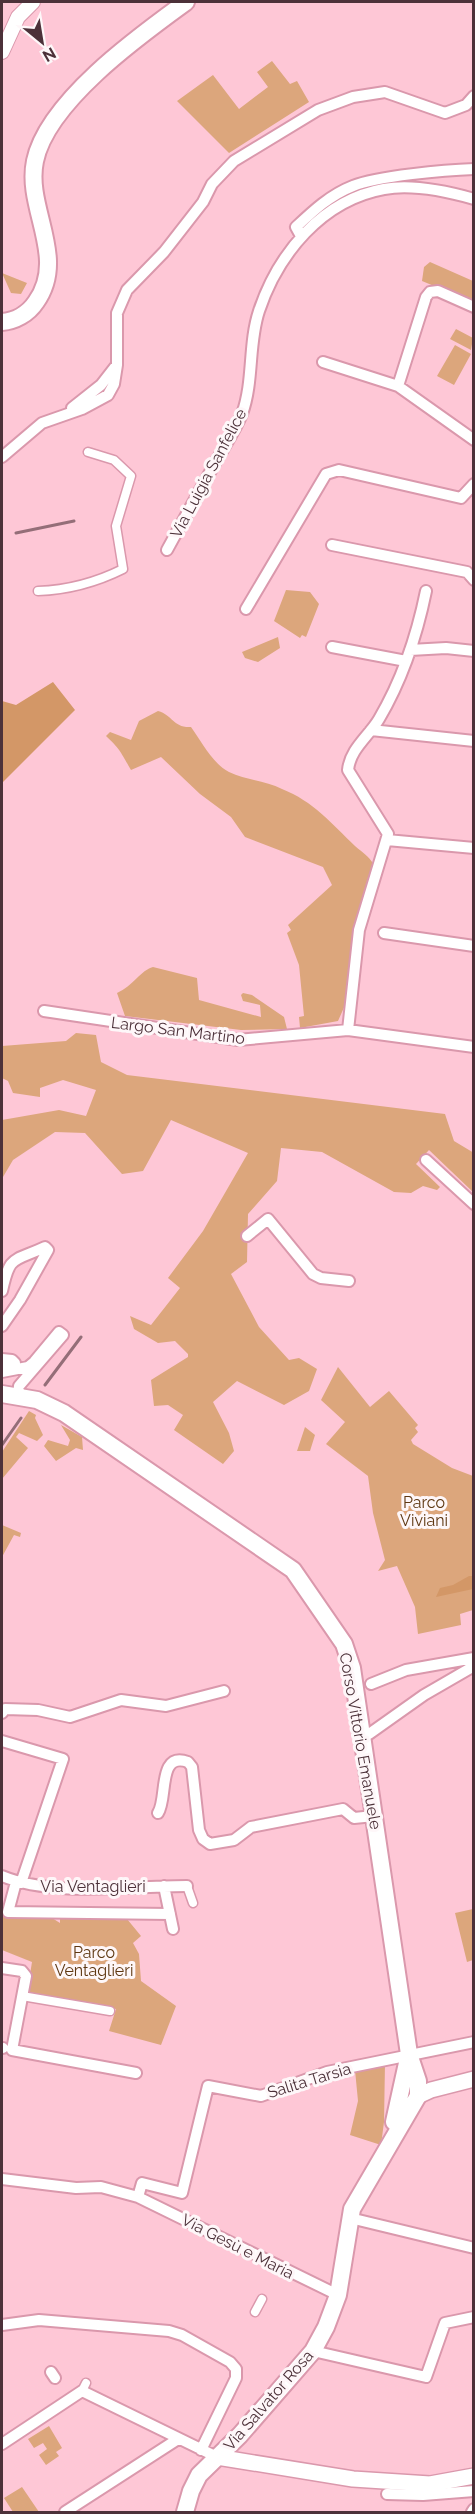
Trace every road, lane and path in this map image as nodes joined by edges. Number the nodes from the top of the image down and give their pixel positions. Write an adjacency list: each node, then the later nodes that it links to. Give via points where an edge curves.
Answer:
1 (33, 2): 3 (street, via 18,17)
2 (186, 2): 9 (main road, via 106,64 43,137 34,175 48,248 44,287 30,310)
3 (2, 52)
4 (474, 96): 14 (street, via 466,105 445,113 386,92 353,97 318,110 234,161 212,184 203,202 164,252 127,290 117,313 117,364 101,385 66,412 42,423)
5 (474, 169): 7 (street, via 355,185 318,206 296,227)
6 (474, 199): 7 (street, Via Luigia Sanfelice, via 413,188 384,189 348,201)
7 (301, 236): 17 (street, Via Luigia Sanfelice, via 272,278 259,312 242,414)
8 (474, 307): 11 (street, via 438,291 430,292)
9 (2, 322)
10 (323, 362): 11 (street)
11 (398, 386): 12 (street)
12 (474, 440)
13 (88, 452): 19 (street, via 114,460 131,476 116,526 123,569 102,580)
14 (2, 457)
15 (474, 484): 21 (street, via 461,498 339,470 326,474)
16 (332, 545): 18 (street)
17 (167, 550)
18 (471, 573)
19 (38, 591)
20 (426, 591): 23 (street)
21 (246, 609)
22 (332, 647): 25 (street)
23 (410, 650): 24 (street); 25 (street)
24 (474, 651)
25 (406, 661): 26 (street)
26 (371, 730): 27 (street); 28 (street, via 349,759 348,770 388,834)
27 (474, 741)
28 (387, 840): 29 (street); 33 (street, via 359,930)
29 (474, 848)
30 (384, 933): 31 (street)
31 (474, 946)
32 (44, 1011): 33 (street, Largo San Martino, via 238,1040)
33 (348, 1030): 34 (street, Largo San Martino)
34 (474, 1047)
35 (426, 1160): 36 (street)
36 (474, 1204)
37 (247, 1236): 38 (street, via 268,1220 313,1274)
38 (349, 1281)
39 (2, 1291): 40 (street, via 11,1260 45,1247 48,1250)
40 (2, 1326)
41 (2, 1359): 42 (street, via 15,1363)
42 (2, 1366)
43 (2, 1372): 44 (street, via 28,1367 59,1332 63,1335)
44 (10, 1395): 50 (main road, Corso Vittorio Emanuele, via 50,1405 82,1424 293,1570 344,1644 352,1668)
45 (474, 1658): 47 (street, via 406,1670)
46 (474, 1666): 50 (street, via 369,1734)
47 (371, 1684)
48 (224, 1691): 49 (street, via 166,1706 121,1700 70,1717 38,1710)
49 (3, 1711)
50 (361, 1734): 53 (main road, Corso Vittorio Emanuele)
51 (2, 1741): 55 (street, via 63,1759)
52 (158, 1813): 53 (street, via 166,1769 179,1760 192,1767 199,1830 210,1844 234,1840 251,1827 343,1809 352,1818)
53 (374, 1816): 66 (main road, Corso Vittorio Emanuele)
54 (2, 1876): 55 (street, Via Ventaglieri)
55 (18, 1883): 56 (street, Via Ventaglieri, via 48,1887); 59 (street, via 8,1912)
56 (164, 1886): 57 (street, Via Ventaglieri); 59 (street)
57 (187, 1886): 58 (street)
58 (193, 1903)
59 (170, 1914): 60 (street)
60 (172, 1929)
61 (2, 1968): 62 (street, via 24,1973)
62 (22, 1996): 63 (street); 65 (street)
63 (110, 2011)
64 (474, 2042): 66 (street, Salita Tarsia)
65 (6, 2049): 67 (street)
66 (407, 2060): 69 (main road, via 409,2084); 70 (main road); 72 (street, Salita Tarsia, via 327,2072 261,2096 208,2086 182,2193 142,2183)
67 (136, 2073)
68 (474, 2079): 69 (main road)
69 (418, 2096): 70 (main road)
70 (387, 2146): 73 (main road, Via Salvator Rosa)
71 (2, 2179): 72 (street, Via Gesù e Maria, via 76,2188 101,2187)
72 (138, 2197): 75 (street, Via Gesù e Maria, via 277,2269)
73 (350, 2218): 74 (street); 75 (main road, Via Salvator Rosa)
74 (474, 2248)
75 (338, 2295): 80 (main road, Via Salvator Rosa)
76 (262, 2299): 77 (street)
77 (255, 2312)
78 (474, 2317): 80 (street, via 445,2323 426,2377)
79 (2, 2325): 83 (street, via 39,2320 169,2331 231,2359 236,2378)
80 (314, 2350): 84 (main road, Via Salvator Rosa)
81 (178, 2439): 82 (street, via 84,2387); 83 (street); 88 (street)
82 (2, 2444)
83 (201, 2450): 84 (street)
84 (217, 2457): 85 (main road, via 353,2479 430,2484); 89 (main road, Via Salvator Rosa, via 196,2479)
85 (474, 2476)
86 (474, 2491): 87 (street)
87 (387, 2494)
88 (65, 2512)
89 (186, 2512)

